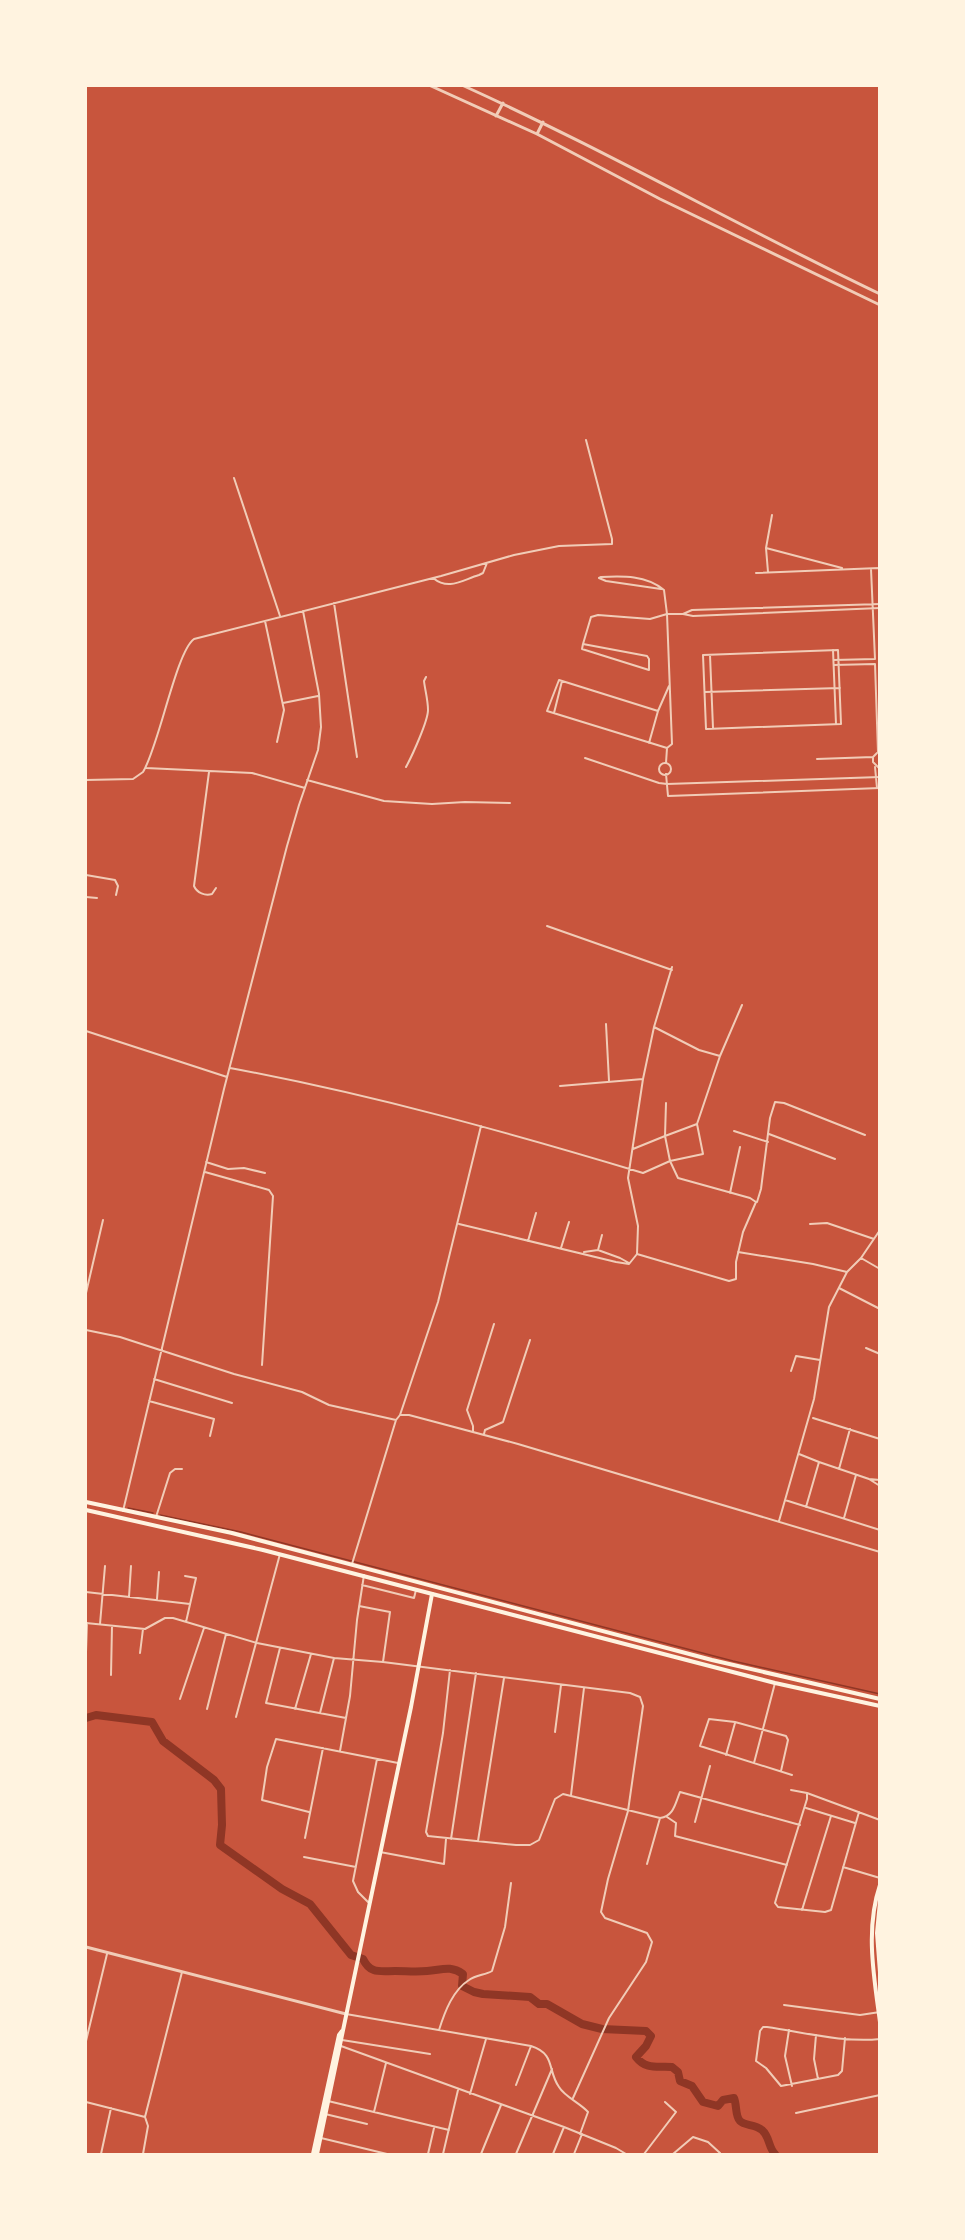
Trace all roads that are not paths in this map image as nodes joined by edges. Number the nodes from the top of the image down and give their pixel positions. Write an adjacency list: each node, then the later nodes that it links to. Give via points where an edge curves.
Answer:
1 (431, 86): 4 (street)
2 (464, 86): 3 (street)
3 (502, 103): 4 (street); 5 (street)
4 (496, 116): 6 (street)
5 (543, 122): 6 (street); 7 (street)
6 (537, 134): 8 (street, via 660,199)
7 (879, 294)
8 (879, 305)
9 (586, 440): 13 (street, via 612,544 549,547)
10 (234, 478): 30 (street)
11 (772, 515): 12 (street)
12 (766, 548): 16 (street); 17 (street)
13 (486, 563): 19 (street); 19 (street, via 479,575 454,585 440,584)
14 (871, 568): 15 (street); 16 (street); 23 (street)
15 (879, 568): 20 (street)
16 (845, 569): 17 (street)
17 (768, 572): 18 (street)
18 (756, 573)
19 (433, 578): 22 (street)
20 (879, 581)
21 (663, 589): 21 (street, via 636,577 599,578 606,581); 28 (street)
22 (334, 603): 27 (street); 61 (street)
23 (873, 604): 24 (street); 26 (street); 29 (street, via 692,610)
24 (879, 604)
25 (879, 608): 26 (street)
26 (873, 609): 29 (street); 36 (street)
27 (303, 611): 30 (street); 50 (street)
28 (667, 614): 29 (street); 32 (street, via 639,619 593,615); 45 (street)
29 (683, 614)
30 (280, 616): 31 (street)
31 (265, 620): 51 (street); 68 (street, via 189,643)
32 (583, 645): 32 (street, via 647,656 649,670 583,649)
33 (833, 650): 34 (street); 37 (street); 38 (street, via 838,650)
34 (710, 655): 48 (street, via 704,655); 49 (street)
35 (879, 657): 36 (street)
36 (875, 659): 38 (street); 39 (street)
37 (834, 660): 38 (street); 40 (street)
38 (838, 660): 41 (street)
39 (875, 664): 41 (street); 42 (street); 56 (street)
40 (834, 665): 41 (street); 46 (street)
41 (839, 665): 47 (street)
42 (879, 666)
43 (426, 677): 67 (street, via 428,711 422,735)
44 (562, 681): 52 (street); 53 (street); 53 (street, via 558,681 547,709)
45 (670, 684): 52 (street); 59 (street, via 672,742)
46 (835, 688): 47 (street); 49 (street); 54 (street)
47 (840, 688): 54 (street, via 841,724)
48 (705, 692): 49 (street); 55 (street, via 706,729)
49 (711, 692): 55 (street)
50 (319, 696): 51 (street); 74 (street, via 320,741)
51 (283, 703): 57 (street)
52 (658, 711): 58 (street)
53 (554, 713): 58 (street)
54 (836, 724): 55 (street)
55 (713, 728)
56 (878, 737): 60 (street)
57 (277, 742)
58 (649, 744): 59 (street)
59 (666, 748): 65 (street)
60 (879, 752): 62 (street)
61 (357, 757)
62 (873, 757): 64 (street); 66 (street)
63 (585, 758): 75 (street)
64 (817, 759)
65 (666, 763): 71 (street, via 671,768); 71 (street, via 660,769)
66 (875, 766): 69 (street); 72 (street)
67 (406, 767)
68 (146, 768): 70 (street); 73 (street, via 133,779)
69 (879, 769)
70 (209, 772): 76 (street, via 252,772); 80 (street, via 194,886 206,894 212,894)
71 (666, 774): 75 (street)
72 (878, 777): 75 (street); 77 (street)
73 (86, 780)
74 (307, 780): 76 (street); 78 (street, via 391,801)
75 (667, 784): 77 (street, via 668,796)
76 (304, 788): 90 (street)
77 (878, 788)
78 (510, 803)
79 (86, 875): 81 (street, via 115,880)
80 (216, 888)
81 (116, 895)
82 (86, 897): 83 (street)
83 (98, 898)
84 (547, 926): 87 (street, via 672,968)
85 (742, 1005): 89 (street)
86 (606, 1024): 93 (street)
87 (654, 1027): 89 (street); 92 (street)
88 (86, 1031): 91 (street)
89 (720, 1056): 96 (street)
90 (230, 1068): 91 (street); 97 (street, via 367,1096)
91 (227, 1077): 107 (street)
92 (643, 1079): 93 (street); 104 (street)
93 (609, 1081): 94 (street)
94 (560, 1086)
95 (666, 1103): 101 (street)
96 (697, 1124): 101 (street); 106 (street, via 703,1154)
97 (481, 1126): 108 (street); 116 (street)
98 (734, 1131): 102 (street)
99 (769, 1134): 100 (street, via 771,1111 778,1102); 102 (street); 105 (street)
100 (865, 1135)
101 (665, 1136): 104 (street); 106 (street)
102 (768, 1142): 112 (street)
103 (740, 1147): 111 (street)
104 (633, 1149): 108 (street)
105 (836, 1159)
106 (670, 1161): 108 (street, via 643,1173); 111 (street, via 678,1178)
107 (206, 1162): 109 (street); 110 (street)
108 (630, 1168): 126 (street, via 628,1182 638,1226)
109 (204, 1172): 138 (street); 141 (street, via 269,1190 273,1196)
110 (265, 1173)
111 (730, 1193): 112 (street)
112 (756, 1202): 124 (street)
113 (536, 1213): 121 (street)
114 (103, 1220): 132 (street)
115 (569, 1222): 122 (street)
116 (459, 1224): 121 (street); 146 (street)
117 (810, 1224): 120 (street, via 826,1223)
118 (879, 1230): 120 (street)
119 (602, 1235): 123 (street)
120 (874, 1239): 127 (street)
121 (528, 1241): 122 (street)
122 (561, 1248): 125 (street)
123 (598, 1250): 125 (street); 128 (street)
124 (738, 1252): 126 (street, via 737,1277 733,1281); 130 (street)
125 (581, 1253): 128 (street)
126 (637, 1254): 128 (street)
127 (861, 1258): 129 (street); 130 (street)
128 (629, 1264)
129 (879, 1269)
130 (847, 1272): 131 (street)
131 (839, 1288): 133 (street); 140 (street, via 829,1307)
132 (86, 1293)
133 (879, 1309)
134 (494, 1324): 152 (street, via 467,1410)
135 (86, 1330): 138 (street)
136 (530, 1340): 153 (street, via 502,1422)
137 (866, 1348): 139 (street)
138 (161, 1349): 143 (street); 149 (street, via 302,1392 329,1405)
139 (879, 1354)
140 (820, 1360): 142 (street, via 796,1356); 156 (street)
141 (262, 1365)
142 (791, 1371)
143 (154, 1379): 144 (street); 145 (street)
144 (149, 1401): 148 (street); 169 (street)
145 (232, 1403)
146 (400, 1415): 149 (street); 152 (street)
147 (813, 1418): 151 (street)
148 (214, 1419): 150 (street); 154 (street)
149 (396, 1420): 178 (street)
150 (219, 1421)
151 (850, 1430): 155 (street); 159 (street)
152 (473, 1431): 153 (street)
153 (484, 1434): 173 (street)
154 (210, 1436)
155 (879, 1439)
156 (799, 1454): 157 (street); 164 (street)
157 (819, 1462): 159 (street); 167 (street)
158 (182, 1469): 171 (street, via 170,1473)
159 (839, 1470): 160 (street)
160 (856, 1475): 161 (street); 172 (street)
161 (869, 1479): 162 (street); 163 (street)
162 (879, 1480)
163 (879, 1486)
164 (785, 1500): 167 (street); 173 (street)
165 (86, 1502): 166 (main road)
166 (103, 1506): 169 (main road); 170 (main road)
167 (806, 1507): 172 (street)
168 (86, 1510): 170 (main road)
169 (123, 1511): 171 (main road)
170 (102, 1514): 176 (main road)
171 (156, 1517): 177 (main road)
172 (844, 1518): 174 (street)
173 (778, 1521): 175 (street)
174 (879, 1530)
175 (879, 1552)
176 (280, 1554): 181 (main road); 203 (street)
177 (342, 1562): 178 (main road); 181 (main road)
178 (352, 1564): 197 (main road)
179 (105, 1566): 188 (street)
180 (131, 1566): 190 (street)
181 (340, 1570): 183 (main road)
182 (159, 1572): 191 (street)
183 (364, 1575): 185 (street); 186 (main road)
184 (185, 1576): 192 (street, via 196,1578)
185 (362, 1585): 186 (street, via 414,1598); 193 (street)
186 (416, 1590): 189 (main road)
187 (86, 1592): 188 (street)
188 (103, 1594): 190 (street); 196 (street)
189 (432, 1594): 201 (main road); 211 (main road)
190 (129, 1597): 191 (street)
191 (157, 1600): 192 (street)
192 (190, 1604): 194 (street)
193 (358, 1606): 209 (street); 210 (street, via 390,1612)
194 (186, 1622): 199 (street); 200 (street, via 169,1618)
195 (86, 1623): 196 (street); 205 (street)
196 (100, 1624): 198 (street)
197 (581, 1625): 201 (main road); 219 (main road)
198 (112, 1626): 200 (street); 214 (street)
199 (204, 1628): 202 (street); 220 (street)
200 (143, 1629): 206 (street)
201 (579, 1632): 216 (main road)
202 (226, 1634): 203 (street); 222 (street)
203 (256, 1643): 204 (street); 225 (street)
204 (280, 1648): 207 (street); 223 (street, via 266,1703)
205 (86, 1652)
206 (140, 1653)
207 (311, 1654): 208 (street); 223 (street)
208 (334, 1658): 209 (street); 224 (street)
209 (354, 1659): 210 (street); 226 (street)
210 (383, 1662): 211 (street)
211 (419, 1666): 212 (street); 234 (main road)
212 (450, 1670): 213 (street); 255 (street, via 426,1832)
213 (476, 1673): 215 (street); 256 (street)
214 (111, 1675)
215 (504, 1677): 217 (street); 257 (street)
216 (775, 1683): 221 (main road); 228 (street)
217 (561, 1685): 218 (street); 229 (street)
218 (584, 1687): 241 (street); 244 (street, via 634,1694 642,1699)
219 (879, 1699)
220 (180, 1700)
221 (879, 1706)
222 (207, 1709)
223 (295, 1709): 224 (street)
224 (320, 1713): 226 (street)
225 (236, 1716)
226 (346, 1718): 231 (street)
227 (735, 1722): 228 (street); 232 (street); 232 (street, via 709,1719 700,1746)
228 (763, 1729): 235 (street); 237 (street, via 788,1738)
229 (555, 1732)
230 (323, 1748): 231 (street); 245 (street); 245 (street, via 276,1739 267,1767 263,1801)
231 (340, 1751): 233 (street)
232 (726, 1755): 235 (street)
233 (378, 1758): 234 (street); 262 (street)
234 (399, 1763): 258 (main road)
235 (754, 1763): 237 (street)
236 (710, 1766): 242 (street)
237 (781, 1771): 238 (street)
238 (792, 1775)
239 (791, 1790): 240 (street)
240 (807, 1793): 243 (street); 246 (street)
241 (571, 1795): 244 (street); 257 (street, via 555,1799 537,1843)
242 (702, 1798): 248 (street, via 680,1792); 251 (street); 253 (street)
243 (805, 1808): 247 (street); 253 (street)
244 (628, 1811): 249 (street); 300 (street, via 601,1912 605,1918 648,1933 652,1942 646,1962 605,2026)
245 (309, 1812): 254 (street)
246 (859, 1812): 250 (street); 252 (street)
247 (831, 1816): 252 (street); 269 (street)
248 (667, 1817): 249 (street); 261 (street, via 676,1823 675,1836)
249 (660, 1818): 260 (street)
250 (879, 1820)
251 (695, 1822)
252 (855, 1823): 263 (street)
253 (800, 1825): 261 (street)
254 (304, 1838)
255 (446, 1839): 256 (street); 258 (street, via 444,1864)
256 (451, 1839): 257 (street)
257 (478, 1841)
258 (380, 1852): 268 (main road)
259 (304, 1857): 262 (street)
260 (647, 1864)
261 (787, 1865): 269 (street, via 776,1905)
262 (356, 1867): 268 (street, via 355,1887)
263 (843, 1867): 264 (street); 269 (street, via 831,1910)
264 (879, 1878)
265 (512, 1883): 279 (street, via 506,1927 492,1971 461,1987 450,2001)
266 (879, 1885): 276 (main road, via 871,1932)
267 (879, 1902): 270 (main road)
268 (370, 1904): 277 (main road)
269 (802, 1910)
270 (878, 1932): 273 (main road)
271 (86, 1947): 272 (street)
272 (107, 1953): 274 (street); 287 (street)
273 (879, 1970)
274 (182, 1972): 277 (street); 310 (street)
275 (784, 2005): 276 (street, via 860,2015)
276 (879, 2012): 278 (main road)
277 (346, 2014): 279 (street); 281 (main road)
278 (879, 2022)
279 (439, 2030): 283 (street)
280 (789, 2030): 282 (street); 296 (street, via 785,2056); 296 (street, via 761,2027 756,2060 779,2086)
281 (342, 2031): 286 (main road); 291 (main road)
282 (816, 2034): 284 (street); 294 (street, via 814,2059)
283 (486, 2038): 289 (street); 298 (street)
284 (845, 2038): 285 (street); 294 (street, via 842,2072)
285 (879, 2038)
286 (342, 2040): 288 (main road); 290 (street)
287 (86, 2041)
288 (341, 2046): 291 (main road); 292 (street)
289 (531, 2046): 293 (street, via 544,2051); 295 (street)
290 (430, 2054)
291 (335, 2062): 301 (main road); 321 (main road)
292 (386, 2063): 297 (street); 306 (street)
293 (552, 2069): 300 (street, via 559,2088); 309 (street)
294 (818, 2079): 296 (street)
295 (516, 2085)
296 (792, 2086)
297 (458, 2090): 298 (street); 314 (street)
298 (470, 2094): 304 (street)
299 (879, 2095): 307 (street)
300 (573, 2098): 315 (street, via 588,2112)
301 (328, 2101): 306 (street); 308 (main road)
302 (86, 2102): 305 (street)
303 (665, 2102): 331 (street, via 676,2112)
304 (501, 2105): 309 (street); 325 (street)
305 (111, 2108): 310 (street); 319 (street)
306 (374, 2112): 312 (street)
307 (796, 2113)
308 (326, 2114): 311 (street); 316 (main road)
309 (531, 2115): 313 (street); 326 (street)
310 (145, 2117): 320 (street, via 148,2126)
311 (367, 2124)
312 (434, 2127): 314 (street); 323 (street)
313 (564, 2127): 315 (street); 327 (street)
314 (449, 2130): 324 (street)
315 (581, 2134): 317 (street); 328 (street)
316 (321, 2138): 321 (main road); 322 (street)
317 (616, 2148): 329 (street); 330 (street)
318 (720, 2153): 332 (street, via 708,2142 693,2137)
319 (100, 2154)
320 (143, 2154)
321 (315, 2154)
322 (387, 2154)
323 (428, 2154)
324 (443, 2154)
325 (481, 2154)
326 (516, 2154)
327 (554, 2154)
328 (573, 2154)
329 (613, 2154)
330 (626, 2154)
331 (644, 2154)
332 (673, 2154)

